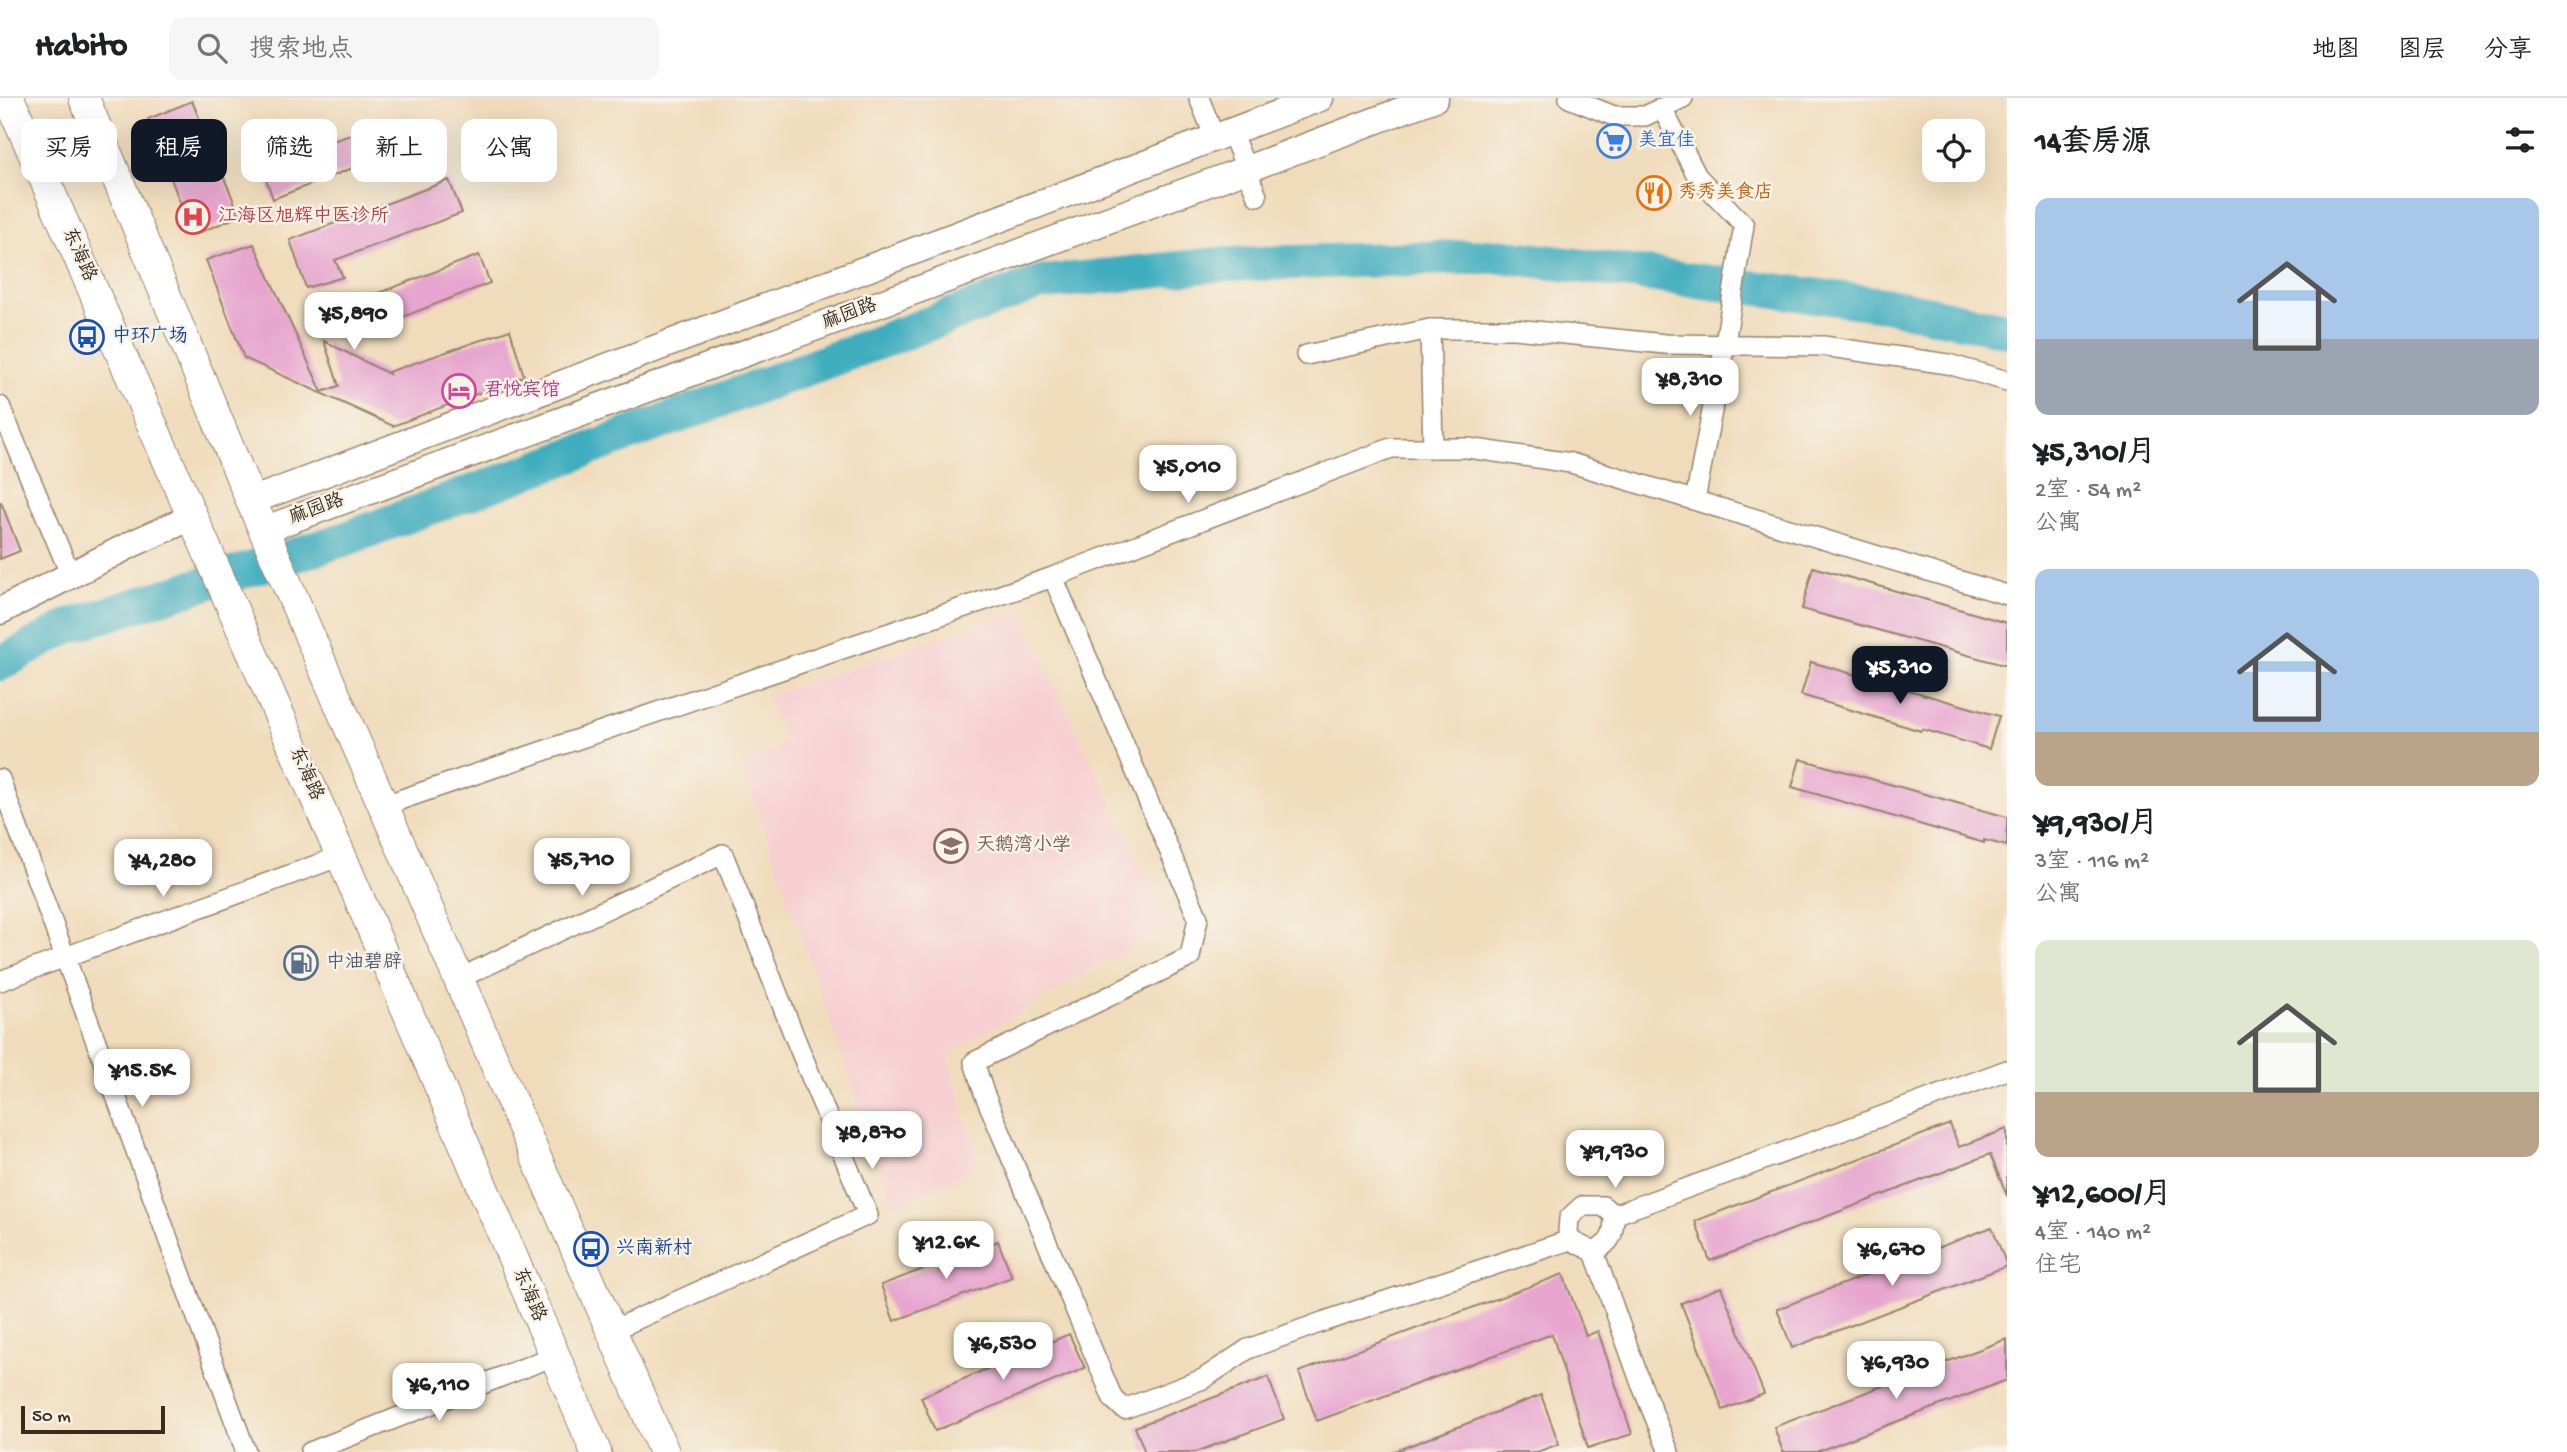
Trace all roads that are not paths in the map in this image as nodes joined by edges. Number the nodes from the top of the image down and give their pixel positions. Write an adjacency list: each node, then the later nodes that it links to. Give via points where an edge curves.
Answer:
1 (9, 98): 20 (main road, 东海路)
2 (84, 98): 19 (main road)
3 (1199, 98): 9 (street)
4 (1320, 98): 9 (street, 麻园路)
5 (1435, 98): 10 (street, 麻园路)
6 (1569, 98): 8 (street, via 1614,116 1645,116)
7 (1683, 98): 8 (street)
8 (1662, 108): 13 (street, via 1697,176 1744,225)
9 (1223, 134): 10 (street); 19 (street, 麻园路)
10 (1247, 169): 11 (street); 21 (street, 麻园路)
11 (1257, 196)
12 (1430, 329): 13 (street, via 1515,329 1665,344); 14 (street); 17 (street)
13 (1724, 344): 15 (street, via 1823,346 1948,364); 18 (street)
14 (1306, 355)
15 (2007, 381)
16 (0, 405): 22 (street)
17 (1433, 448): 18 (street, via 1468,448 1571,463); 23 (street, via 1391,448)
18 (1695, 500): 24 (street)
19 (251, 501): 21 (main road)
20 (193, 517): 22 (street); 28 (main road, 东海路)
21 (264, 531): 27 (main road)
22 (71, 576): 25 (street)
23 (1053, 577): 27 (street); 34 (street, via 1198,919 1190,957 974,1062 1113,1399 1125,1409 1203,1380 1248,1349)
24 (2007, 595)
25 (0, 611)
26 (0, 779): 29 (street)
27 (382, 806): 30 (main road)
28 (341, 856): 29 (street); 37 (main road, 东海路)
29 (65, 957): 31 (street); 38 (street)
30 (458, 979): 36 (main road); 36 (street, via 723,854 868,1215)
31 (0, 981)
32 (2007, 1070): 33 (street)
33 (1615, 1216): 34 (street, via 1603,1206 1583,1206 1569,1218); 35 (street, via 1609,1244)
34 (1570, 1240): 35 (street)
35 (1594, 1252): 42 (street)
36 (613, 1330): 41 (main road)
37 (554, 1356): 39 (street); 40 (main road, 东海路)
38 (246, 1452)
39 (310, 1452)
40 (596, 1452)
41 (664, 1452)
42 (1669, 1452)

